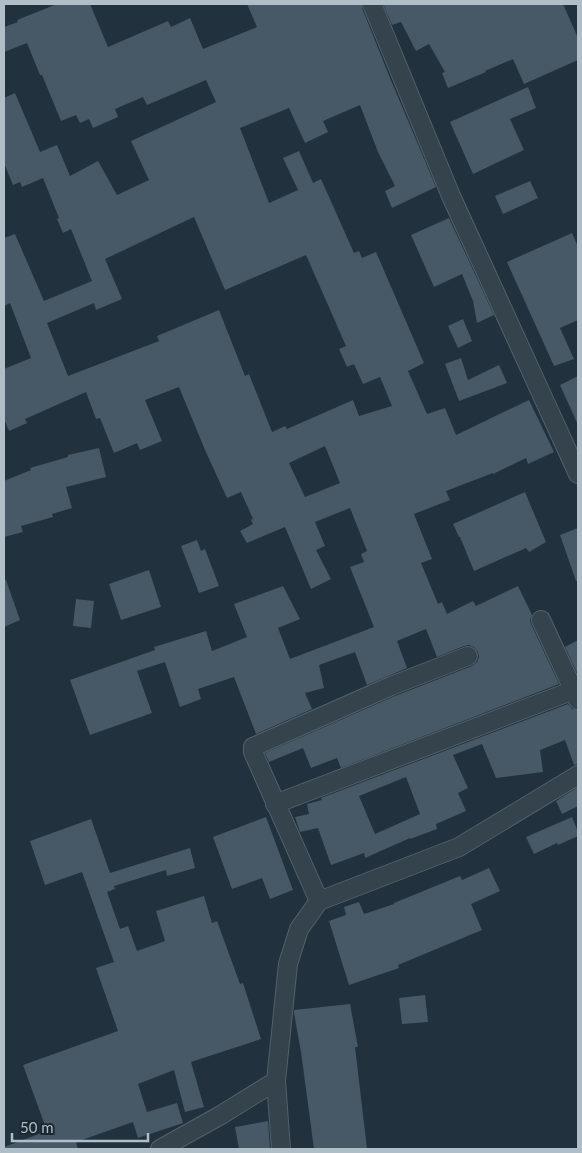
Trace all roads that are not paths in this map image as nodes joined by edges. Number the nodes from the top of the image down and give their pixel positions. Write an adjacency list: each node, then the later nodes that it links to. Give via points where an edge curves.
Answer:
1 (372, 4): 2 (street, via 451,196)
2 (578, 474)
3 (541, 620): 5 (street)
4 (468, 656): 7 (street, via 253,747)
5 (576, 695): 7 (street)
6 (578, 775): 8 (street, via 459,848)
7 (275, 804): 8 (street)
8 (319, 901): 9 (street, via 299,929 288,964)
9 (276, 1081): 10 (street); 11 (street)
10 (160, 1149)
11 (281, 1149)

